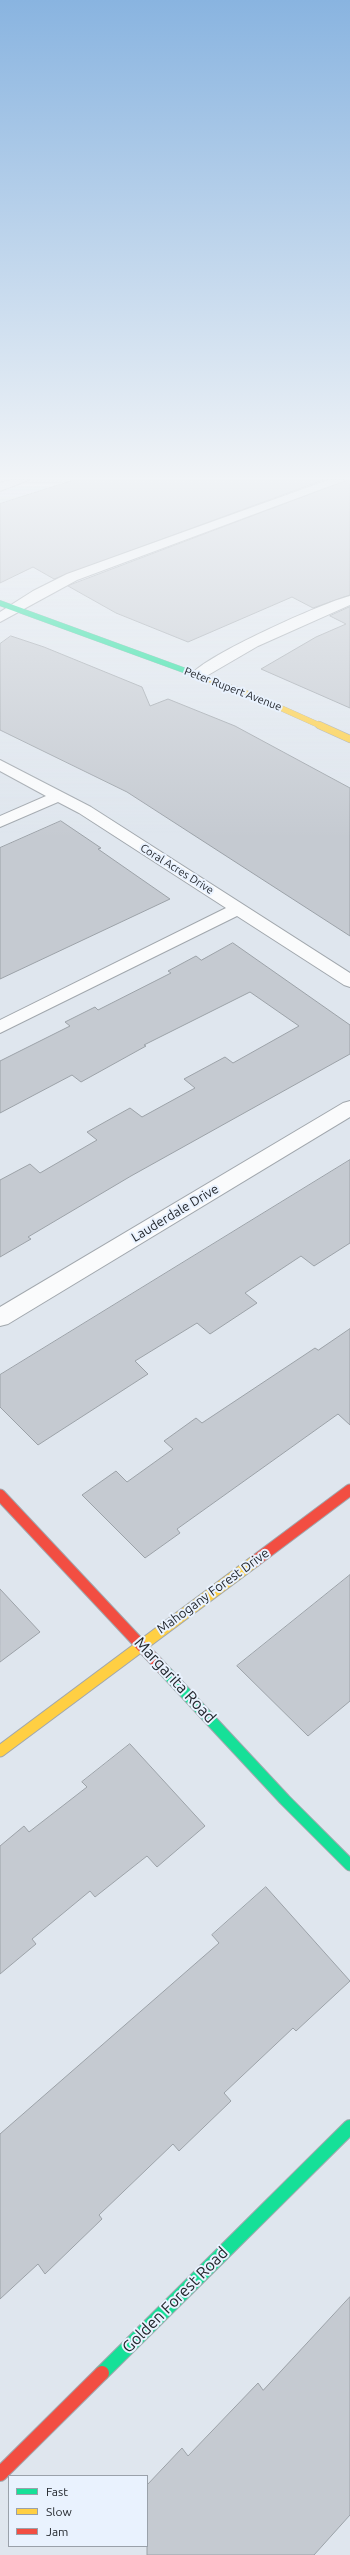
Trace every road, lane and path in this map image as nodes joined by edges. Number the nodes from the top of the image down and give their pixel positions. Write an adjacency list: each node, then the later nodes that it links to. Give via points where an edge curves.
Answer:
1 (30, 599): 4 (street)
2 (350, 600): 6 (street, via 295,622 220,660)
3 (0, 603): 4 (street, Peter Rupert Avenue)
4 (15, 607): 5 (street); 6 (street, Peter Rupert Avenue)
5 (0, 618)
6 (198, 675): 7 (street, Peter Rupert Avenue, via 254,696)
7 (350, 739)
8 (0, 765): 9 (street, Coral Acres Drive)
9 (59, 796): 10 (street); 11 (street, Coral Acres Drive)
10 (0, 822)
11 (240, 908): 12 (street, Coral Acres Drive); 13 (street)
12 (350, 981)
13 (0, 1027)
14 (350, 1108): 15 (street, Lauderdale Drive)
15 (0, 1318)
16 (350, 1490): 18 (street, Mahogany Forest Drive)
17 (0, 1495): 18 (street, Margarita Road)
18 (141, 1643): 19 (street, Mahogany Forest Drive); 20 (street, Margarita Road, via 285,1800)
19 (0, 1751)
20 (350, 1865)
21 (350, 2127): 22 (street, Golden Forest Road)
22 (0, 2474)

